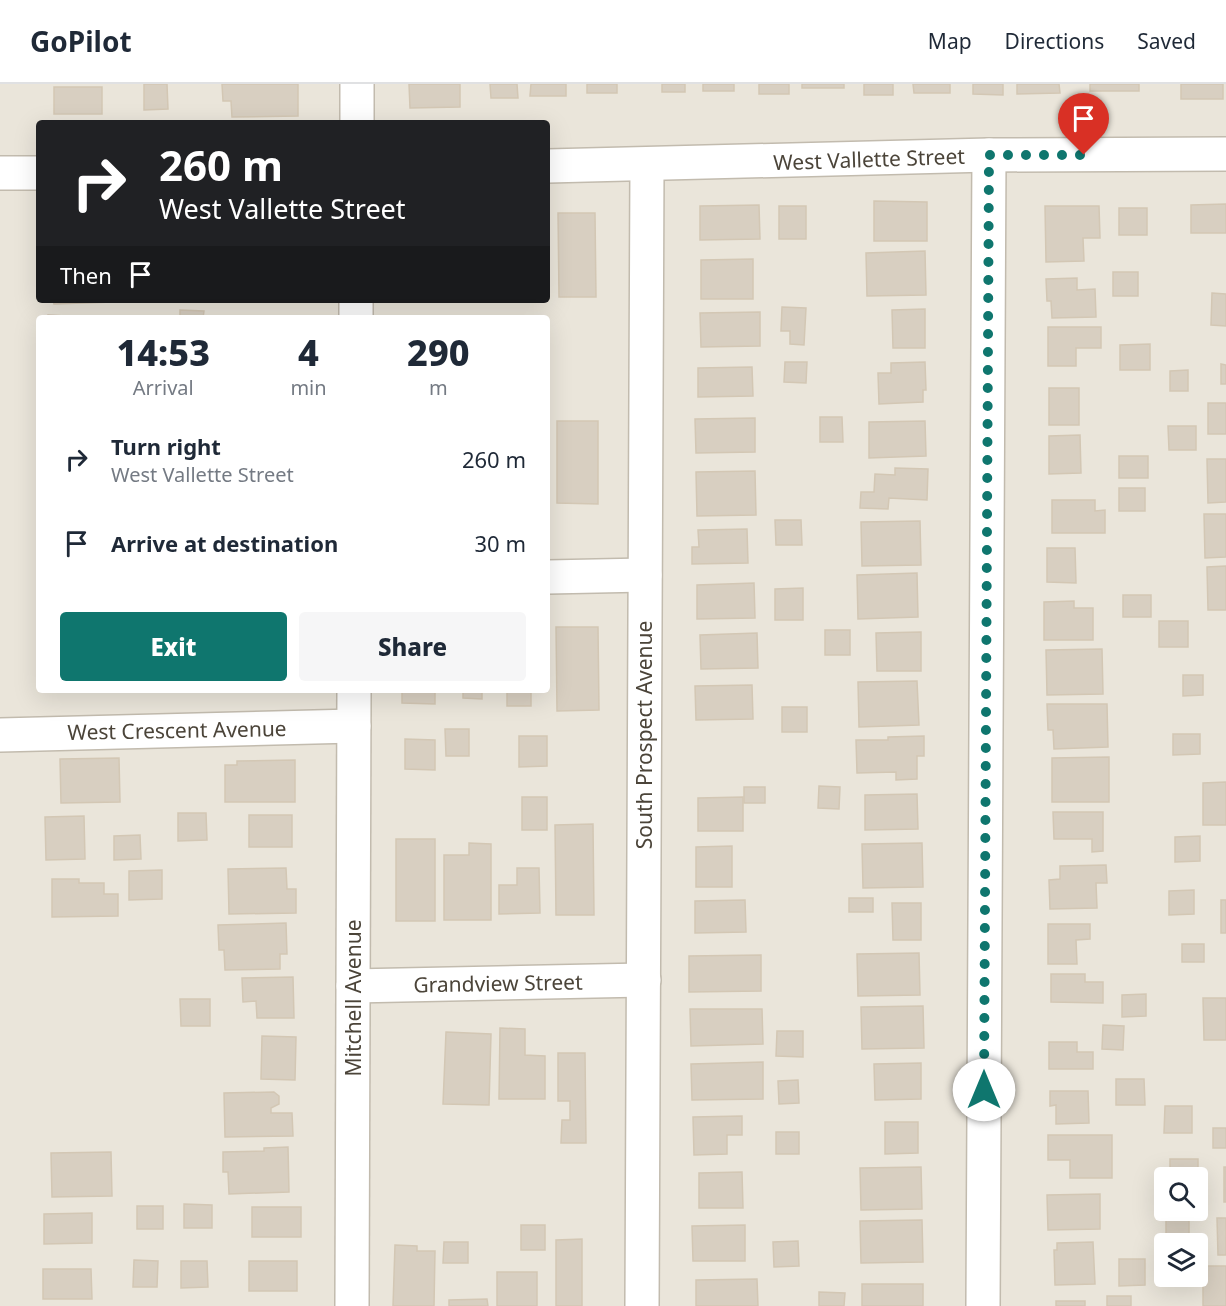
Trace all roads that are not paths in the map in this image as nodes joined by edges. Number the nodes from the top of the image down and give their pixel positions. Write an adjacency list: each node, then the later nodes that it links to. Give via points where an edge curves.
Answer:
1 (357, 84): 2 (street)
2 (357, 120)
3 (1226, 154): 4 (street, West Vallette Street)
4 (989, 155): 5 (street, West Vallette Street); 18 (street)
5 (647, 165): 6 (street, West Vallette Street); 9 (street, South Prospect Avenue)
6 (550, 166)
7 (0, 173): 8 (street)
8 (36, 173)
9 (645, 575): 10 (street); 14 (street, South Prospect Avenue)
10 (550, 577)
11 (354, 693): 12 (street, Mitchell Avenue)
12 (354, 726): 13 (street, West Crescent Avenue); 15 (street, Mitchell Avenue)
13 (0, 735)
14 (644, 980): 15 (street, Grandview Street); 17 (street, South Prospect Avenue)
15 (353, 986): 16 (street, Mitchell Avenue)
16 (352, 1306)
17 (642, 1306)
18 (983, 1306)

